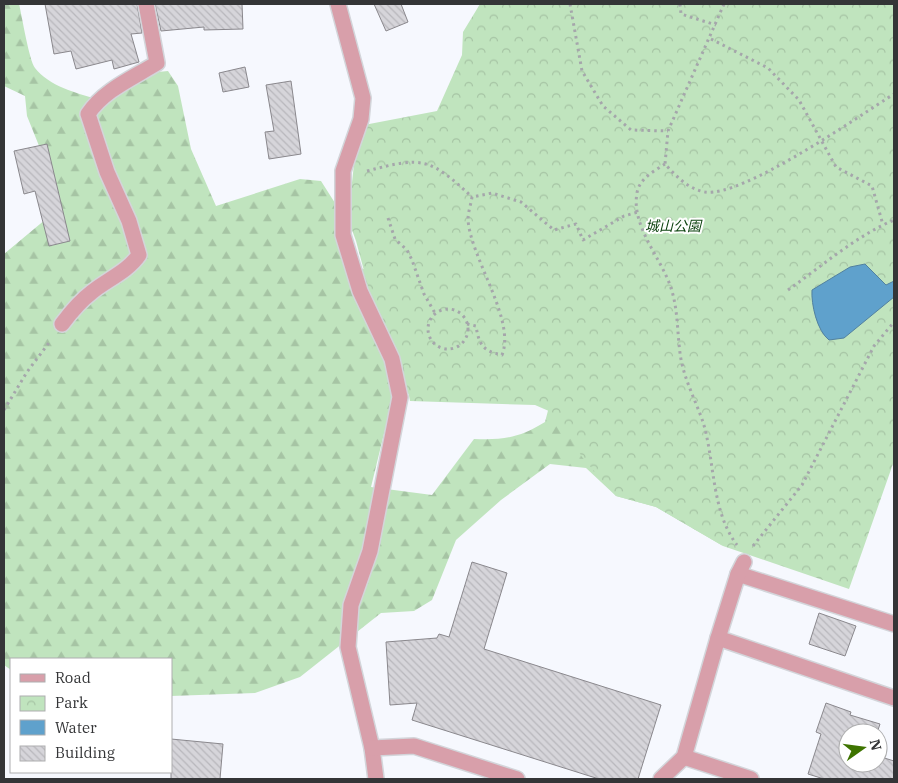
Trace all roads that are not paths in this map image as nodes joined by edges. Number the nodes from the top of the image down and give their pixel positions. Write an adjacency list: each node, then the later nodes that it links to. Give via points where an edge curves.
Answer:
1 (146, 4): 3 (street, via 157,64 128,79 94,104 88,114 139,255 132,265 73,309)
2 (338, 4): 7 (street, via 364,98 361,119 344,171 343,235 360,291 392,359 400,397 370,551 351,605 348,647)
3 (62, 324)
4 (894, 624): 5 (street, via 741,568)
5 (718, 638): 6 (street); 8 (street)
6 (894, 698)
7 (372, 748): 9 (street); 10 (street, via 414,746)
8 (684, 757): 11 (street); 12 (street)
9 (376, 779)
10 (517, 779)
11 (661, 779)
12 (751, 779)

